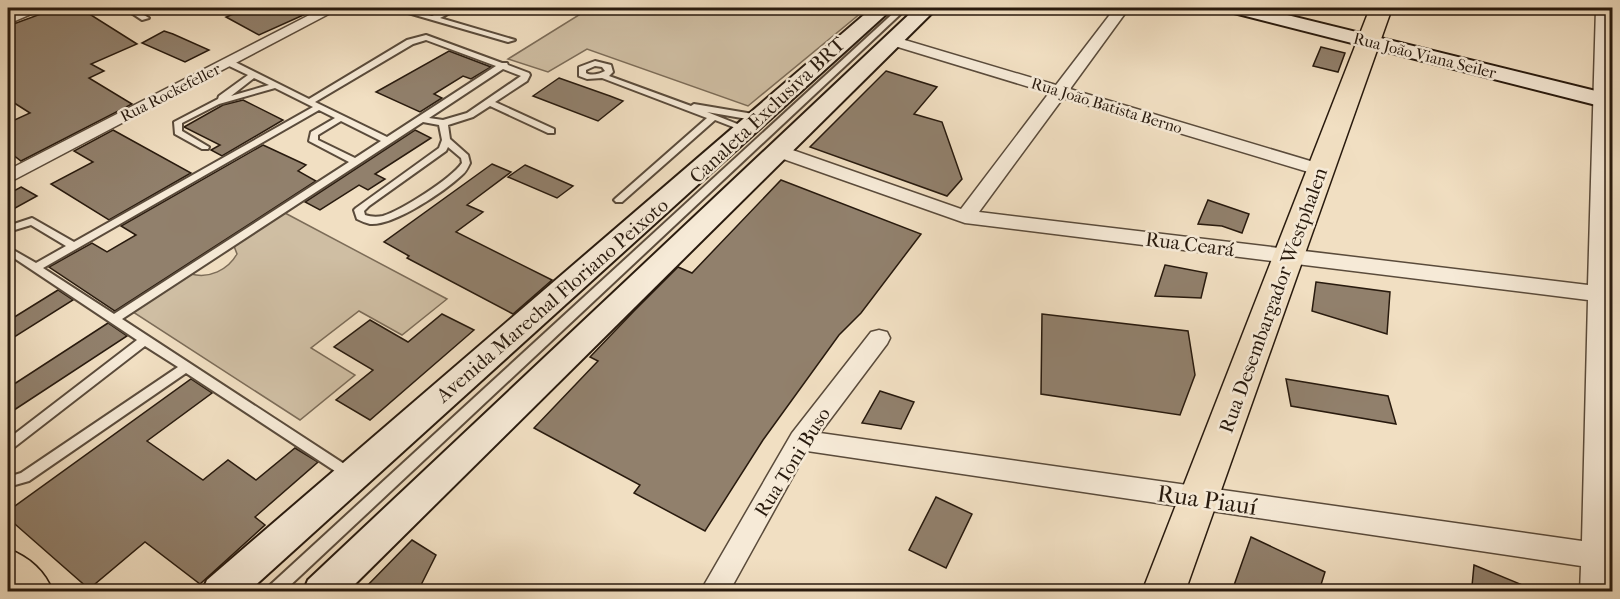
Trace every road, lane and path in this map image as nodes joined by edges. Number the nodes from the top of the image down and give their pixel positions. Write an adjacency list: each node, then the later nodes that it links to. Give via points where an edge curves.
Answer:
1 (38, 8): 14 (street)
2 (128, 8): 12 (lane)
3 (333, 8): 18 (street, Rua Rockefeller)
4 (395, 8): 13 (lane)
5 (453, 8): 13 (lane)
6 (903, 8): 15 (lane, Canaleta Exclusiva BRT)
7 (927, 8): 15 (street, Avenida Marechal Floriano Peixoto)
8 (1122, 8): 23 (street)
9 (1237, 8): 17 (street, Rua João Viana Seiler)
10 (1381, 8): 17 (main road, Rua Desembargador Westphalen)
11 (1603, 8): 24 (street)
12 (146, 18)
13 (434, 18): 16 (lane)
14 (8, 20)
15 (888, 23): 23 (street, Rua João Batista Berno); 34 (street, Avenida Marechal Floriano Peixoto, via 856,32); 39 (street, Avenida Marechal Floriano Peixoto); 64 (lane, Canaleta Exclusiva BRT)
16 (511, 40)
17 (1369, 41): 24 (street, Rua João Viana Seiler); 41 (main road, Rua Desembargador Westphalen)
18 (228, 62): 20 (lane); 42 (street, Rua Rockefeller)
19 (504, 65): 26 (lane, via 426,37 410,42); 27 (lane, via 522,72 525,79); 32 (lane)
20 (253, 75): 22 (lane); 25 (lane)
21 (603, 76): 28 (lane)
22 (275, 86): 25 (lane); 26 (lane)
23 (1060, 91): 41 (street, Rua João Batista Berno); 44 (street)
24 (1607, 100): 60 (street)
25 (216, 102): 38 (lane, via 178,122 178,132)
26 (309, 102): 29 (lane)
27 (489, 102): 33 (lane, via 470,115); 35 (lane)
28 (685, 106): 31 (lane); 34 (lane, via 722,110)
29 (319, 107): 30 (lane); 46 (lane)
30 (341, 118): 37 (lane); 40 (lane, via 312,137 313,141)
31 (712, 118): 34 (lane); 43 (lane)
32 (423, 119): 33 (lane); 37 (lane)
33 (442, 123): 36 (lane)
34 (752, 124): 57 (street, Avenida Marechal Floriano Peixoto)
35 (550, 131)
36 (446, 140): 36 (lane, via 436,157 366,204 359,210 360,217 367,222 381,222 399,214 460,172 465,157)
37 (388, 141): 40 (lane)
38 (205, 147)
39 (778, 151): 44 (street, Rua Ceará); 65 (street, Avenida Marechal Floriano Peixoto)
40 (356, 162): 51 (lane)
41 (1321, 170): 48 (main road, Rua Desembargador Westphalen)
42 (8, 177)
43 (619, 200)
44 (966, 217): 48 (street, Rua Ceará)
45 (8, 229): 46 (lane, via 32,221)
46 (74, 246): 49 (lane)
47 (8, 250): 49 (lane)
48 (1289, 256): 50 (street, Rua Ceará); 59 (main road, Rua Desembargador Westphalen)
49 (35, 268): 51 (lane)
50 (1612, 295)
51 (114, 319): 53 (lane)
52 (879, 338): 55 (street, Rua Toni Buso)
53 (145, 340): 54 (lane); 56 (lane)
54 (186, 368): 57 (lane); 58 (lane, via 25,477)
55 (801, 440): 59 (street, Rua Piauí); 66 (street, Rua Toni Buso)
56 (8, 445)
57 (352, 475): 63 (street, Avenida Marechal Floriano Peixoto)
58 (8, 482)
59 (1198, 499): 60 (street, Rua Piauí); 67 (main road, Rua Desembargador Westphalen)
60 (1604, 557): 68 (street)
61 (8, 569): 62 (main road)
62 (32, 591)
63 (220, 591)
64 (273, 591)
65 (321, 591)
66 (714, 591)
67 (1163, 591)
68 (1594, 591)

